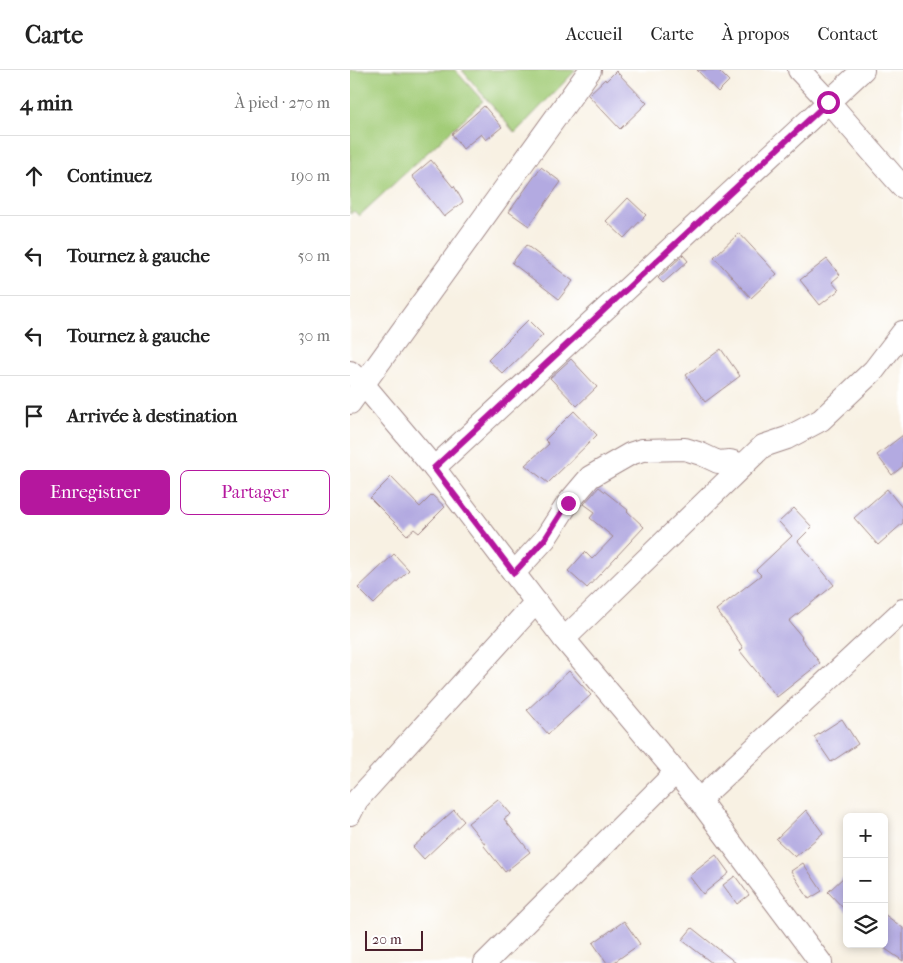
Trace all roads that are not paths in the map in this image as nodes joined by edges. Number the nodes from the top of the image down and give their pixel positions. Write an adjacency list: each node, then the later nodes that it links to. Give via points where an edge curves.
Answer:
1 (590, 70): 7 (street)
2 (799, 70): 4 (street)
3 (862, 70): 4 (street)
4 (828, 102): 5 (street); 10 (street)
5 (903, 187)
6 (903, 332): 9 (street, via 874,370 821,420 787,438 763,446)
7 (357, 378): 8 (street); 10 (street)
8 (350, 403)
9 (743, 465): 11 (street, via 718,462 685,449 642,450 630,454 590,478 568,503 545,539); 14 (street)
10 (434, 468): 11 (street)
11 (514, 573): 12 (street)
12 (536, 602): 14 (street); 17 (street, via 358,800)
13 (903, 610): 16 (street)
14 (564, 638): 15 (street)
15 (676, 772): 16 (street); 18 (street)
16 (699, 800): 19 (street)
17 (350, 814)
18 (485, 963)
19 (821, 963)

